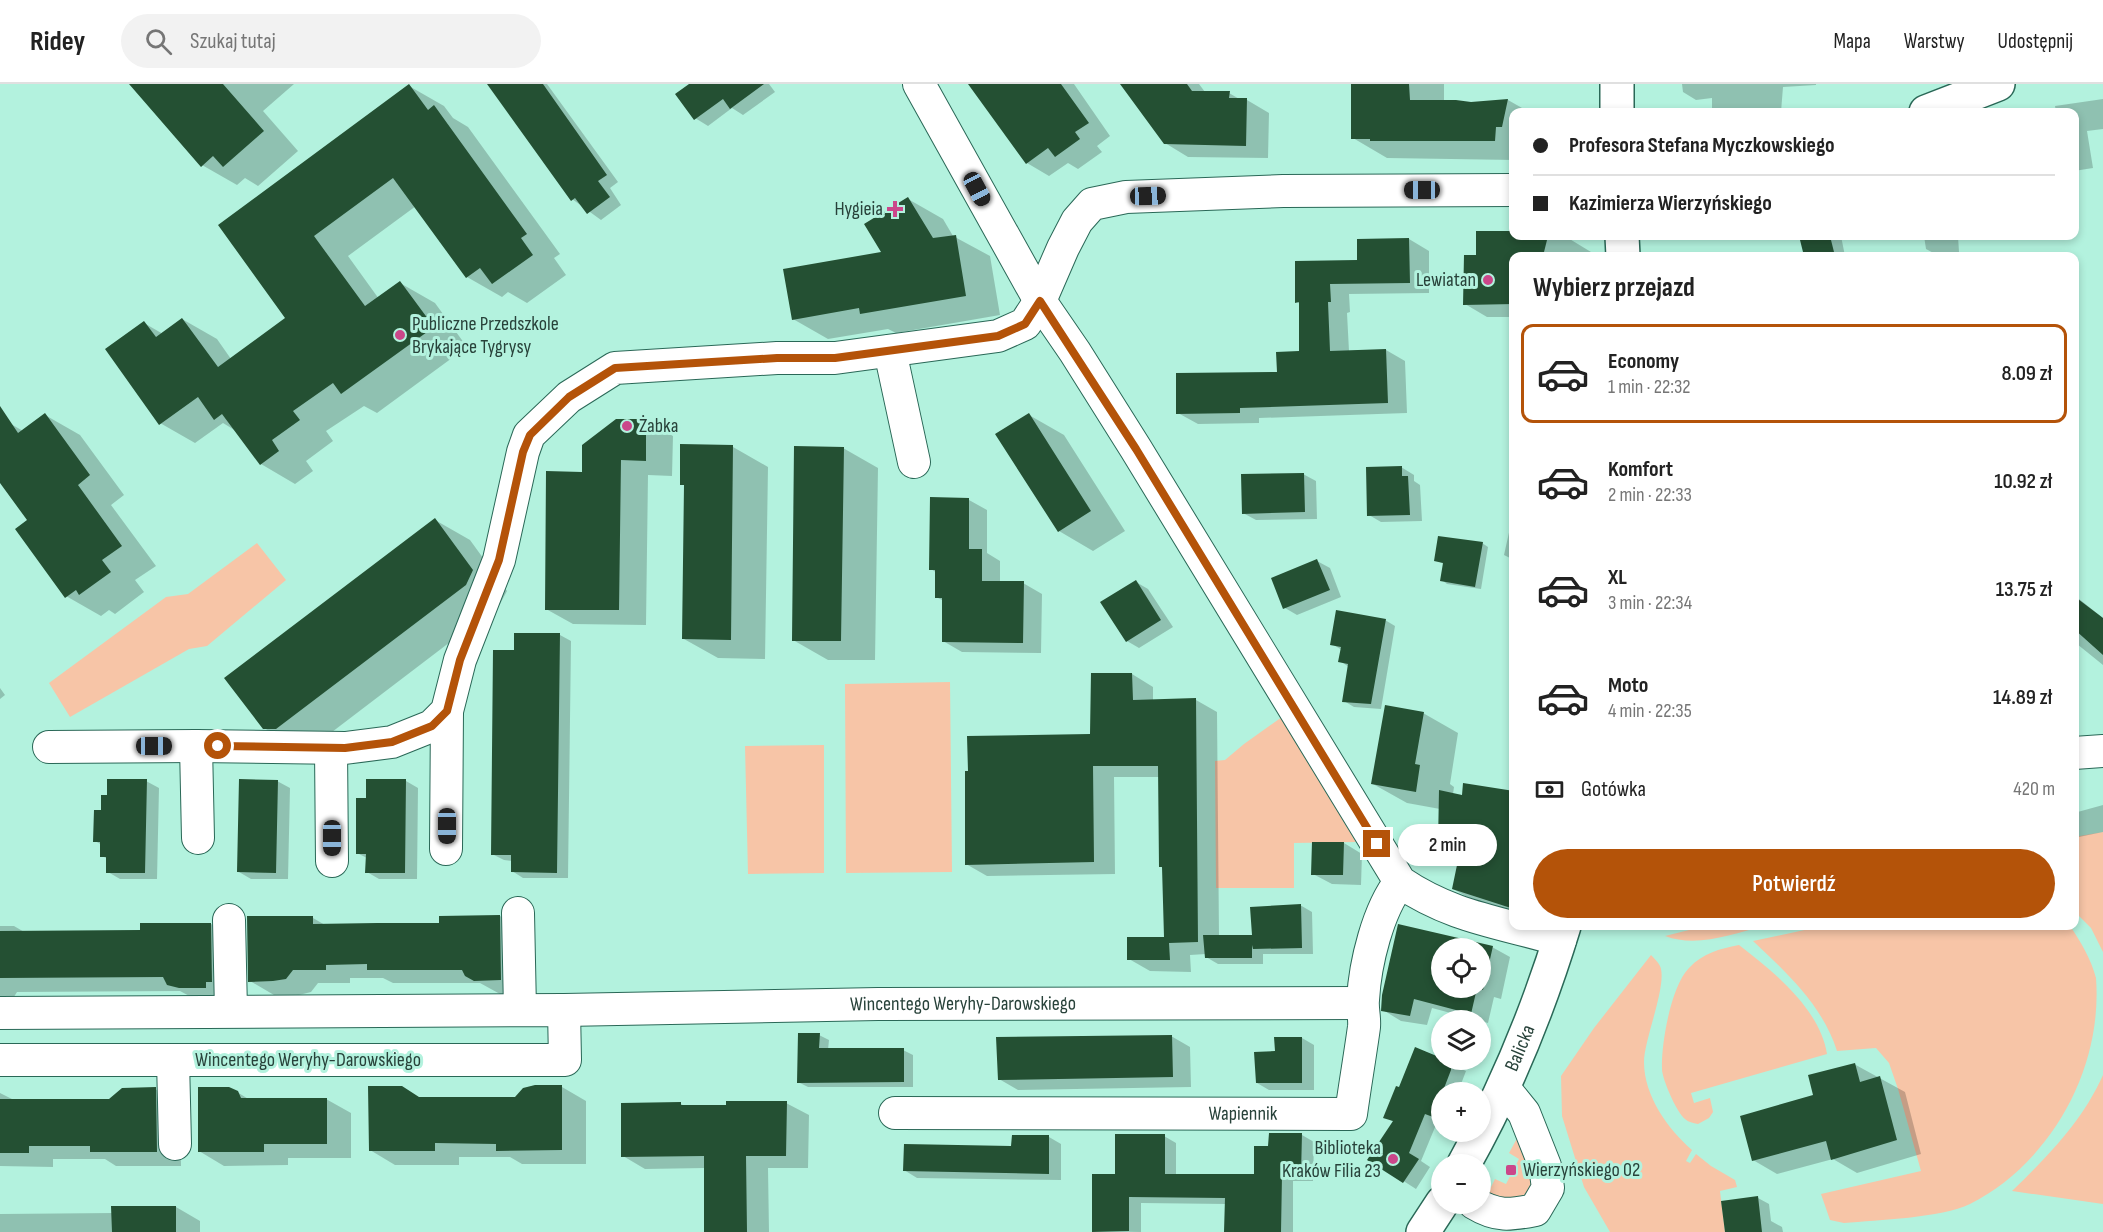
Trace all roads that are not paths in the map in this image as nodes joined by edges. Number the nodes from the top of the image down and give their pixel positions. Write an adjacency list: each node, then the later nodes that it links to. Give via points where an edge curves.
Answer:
1 (919, 84): 7 (street)
2 (1617, 84): 4 (street)
3 (1998, 84): 5 (street)
4 (1617, 108)
5 (1936, 108)
6 (1509, 190): 7 (street, via 1283,191 1126,197 1092,204 1077,221)
7 (1040, 301): 8 (street, via 1025,324 998,336); 19 (street, via 1136,449)
8 (890, 351): 9 (street); 10 (street, via 835,358 615,368 569,397 530,435 523,452 499,560 460,660)
9 (914, 462)
10 (447, 711): 13 (street, via 432,726 392,742); 17 (street)
11 (196, 746): 12 (street); 13 (street); 16 (street)
12 (49, 747)
13 (331, 748): 18 (street)
14 (2103, 752): 15 (street)
15 (2079, 753)
16 (198, 838)
17 (446, 849)
18 (332, 861)
19 (1400, 882): 22 (street, via 1428,899 1477,919); 25 (street, Wapiennik, via 1381,913)
20 (518, 913): 26 (street)
21 (229, 920): 28 (street)
22 (1509, 924)
23 (1544, 930): 24 (street)
24 (1562, 933): 32 (street, Balicka)
25 (1362, 1003): 27 (street, Wincentego Weryhy-Darowskiego, via 878,1004); 33 (street, Wapiennik, via 1364,1024 1351,1114)
26 (520, 1010): 27 (street, Wincentego Weryhy-Darowskiego); 28 (street, Wincentego Weryhy-Darowskiego)
27 (564, 1010): 31 (street, Wincentego Weryhy-Darowskiego, via 565,1060)
28 (231, 1011): 29 (street, Wincentego Weryhy-Darowskiego)
29 (0, 1012)
30 (0, 1060): 31 (street, Wincentego Weryhy-Darowskiego)
31 (173, 1060): 34 (street)
32 (1503, 1087): 35 (street, Balicka); 38 (street, via 1524,1113 1545,1166 1548,1188)
33 (895, 1113)
34 (175, 1144)
35 (1469, 1154)
36 (1491, 1211): 38 (street)
37 (1435, 1214): 39 (street)
38 (1540, 1221)
39 (1423, 1232)

